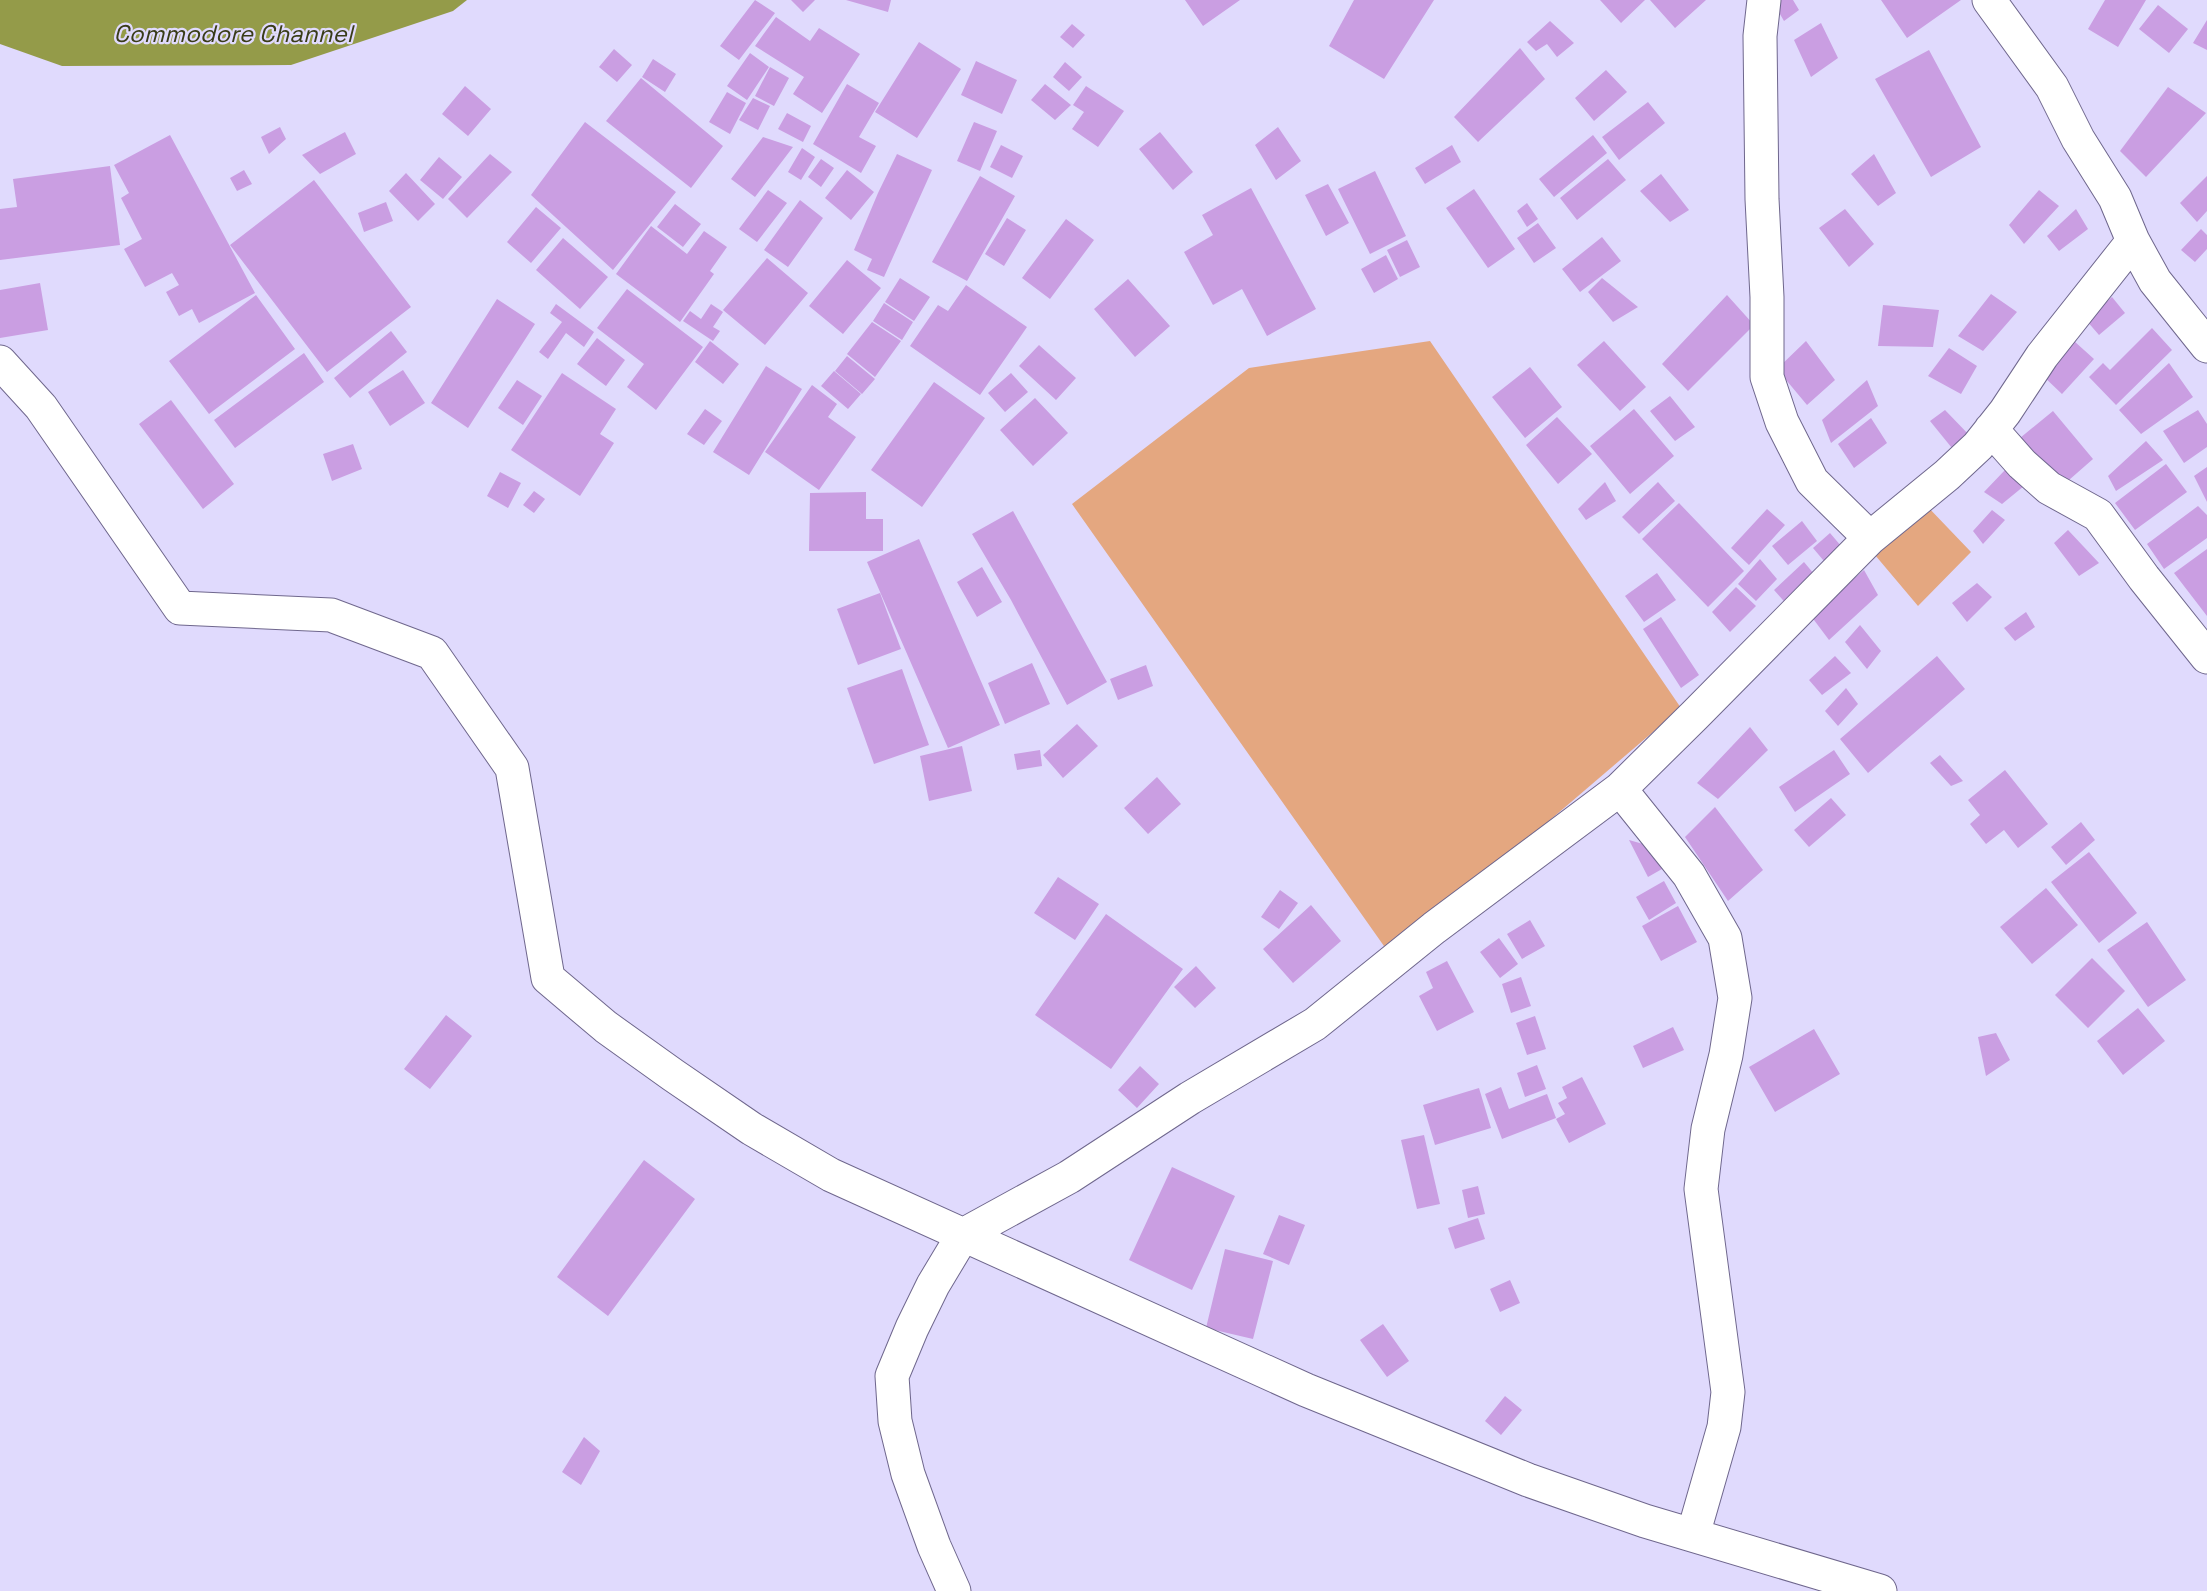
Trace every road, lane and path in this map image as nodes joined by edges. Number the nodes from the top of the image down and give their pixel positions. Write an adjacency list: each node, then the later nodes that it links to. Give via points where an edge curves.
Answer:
1 (1764, 0): 7 (street, via 1760,36 1767,377 1782,422 1812,482)
2 (1989, 0): 3 (street, via 2052,87 2078,139 2115,198)
3 (2133, 241): 4 (street, via 2155,281); 6 (street, via 2042,356)
4 (2207, 346)
5 (0, 362): 10 (street, via 41,407 180,608 331,615 432,653 512,768 548,978 606,1027 752,1129 831,1175)
6 (1991, 429): 7 (street, via 1947,475); 8 (street, via 2049,488 2098,515)
7 (1870, 538): 9 (street)
8 (2207, 657)
9 (1620, 789): 10 (street, via 1434,928 1315,1024 1190,1098 1069,1177); 11 (street, via 1689,875 1725,938 1735,998 1726,1055 1707,1129 1701,1189 1728,1392 1724,1427)
10 (963, 1235): 11 (street, via 1306,1390 1528,1480); 12 (street, via 929,1293 892,1376 895,1420 908,1474)
11 (1692, 1535): 13 (street)
12 (954, 1591)
13 (1880, 1591)

